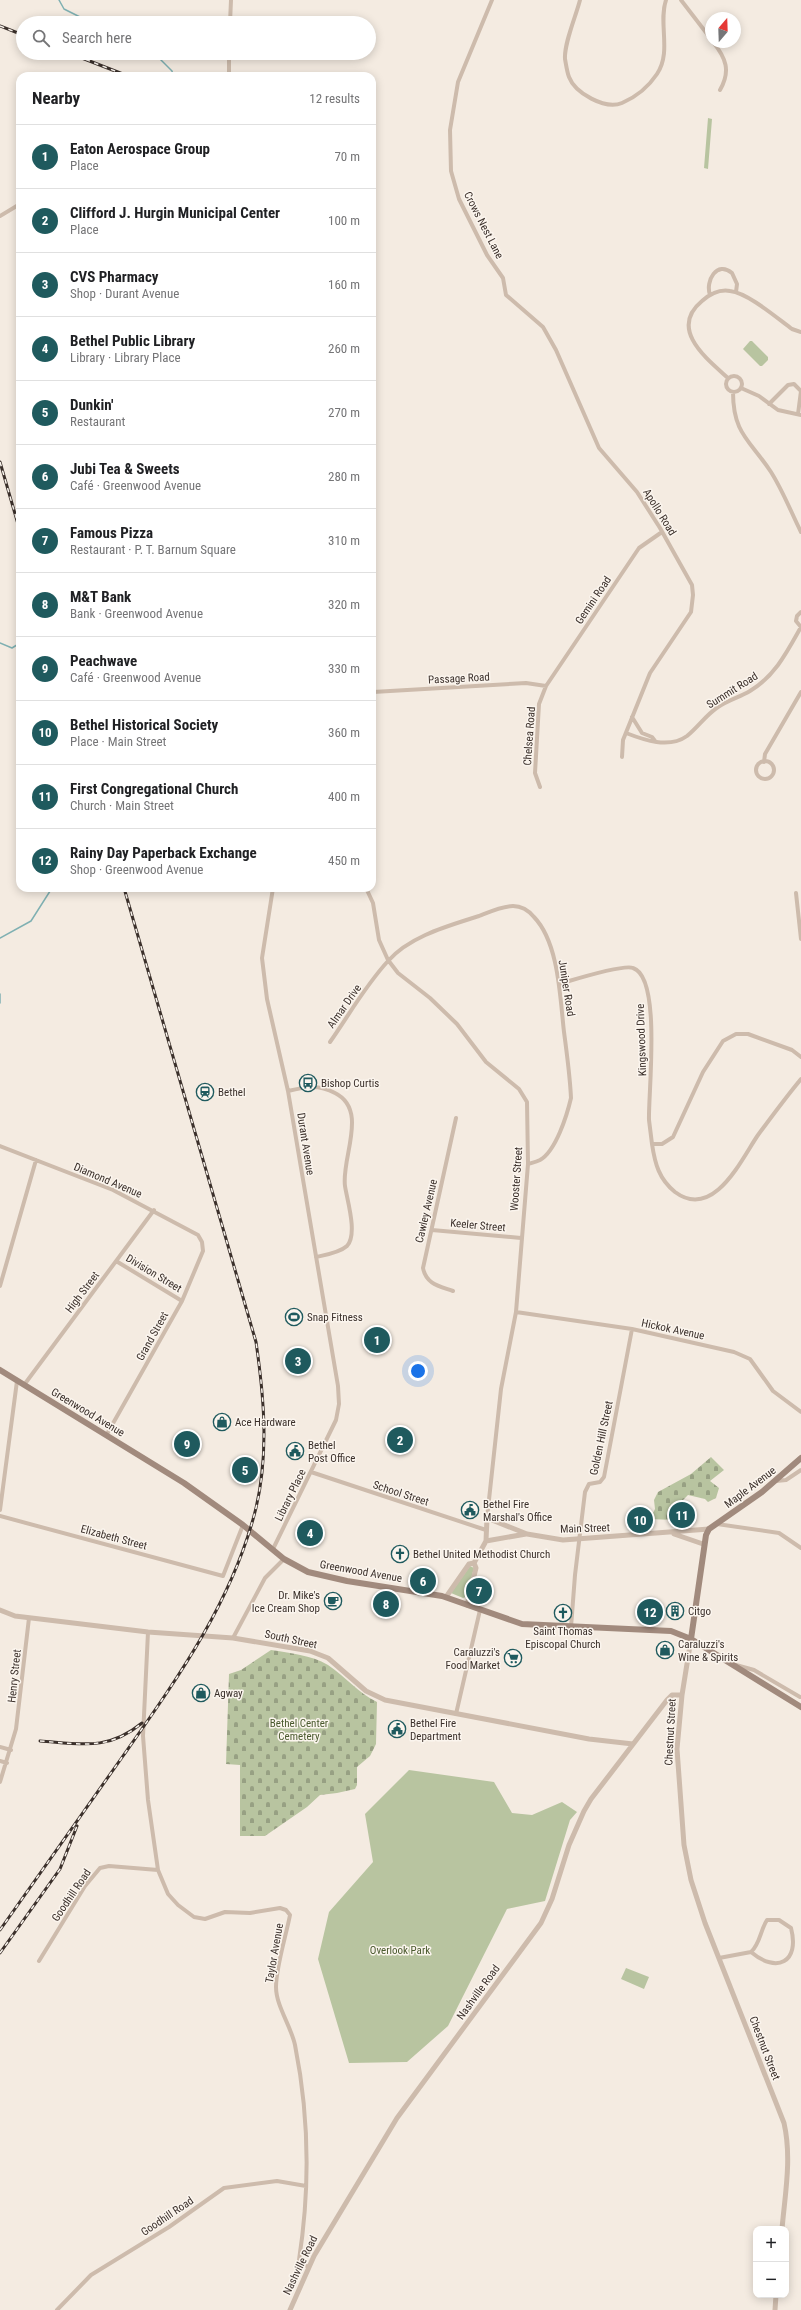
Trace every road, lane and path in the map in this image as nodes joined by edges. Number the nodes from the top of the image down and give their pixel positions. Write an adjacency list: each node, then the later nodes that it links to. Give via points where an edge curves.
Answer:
1 (231, 0): 6 (street)
2 (492, 0): 15 (street, Crows Nest Lane, via 458,82 450,130 451,171 460,199 487,255 503,278)
3 (580, 0): 4 (street, via 565,58 569,77 576,87 592,99 607,104 621,104 643,90 658,73 663,58 662,12)
4 (666, 0)
5 (681, 0): 7 (street)
6 (230, 16)
7 (705, 31)
8 (717, 48): 11 (street, via 727,67 727,74)
9 (230, 60): 10 (street)
10 (229, 72)
11 (720, 90)
12 (16, 206): 13 (street)
13 (0, 216)
14 (736, 292): 16 (street, via 723,291); 16 (street, via 737,284 732,273 721,269 711,277 708,286); 17 (street, via 792,329)
15 (506, 295): 23 (street, Apollo Road, via 542,327 556,350 599,448 637,492)
16 (710, 295): 18 (street, via 694,311 690,322 690,335 700,352)
17 (801, 332)
18 (728, 378): 19 (street, via 732,375 738,376 742,382); 20 (street, via 726,385 728,390)
19 (741, 388): 20 (street); 21 (street)
20 (733, 392): 24 (street, via 734,416 738,427 774,477)
21 (769, 404): 22 (street, via 778,410); 22 (street, via 788,385 794,384 800,391)
22 (799, 414)
23 (662, 532): 27 (street, Gemini Road, via 640,548); 30 (street, Apollo Road, via 692,585 691,612 650,674)
24 (801, 532)
25 (801, 612): 26 (street, Summit Road, via 796,618 797,624)
26 (801, 627): 32 (street, Summit Road, via 776,669 758,686 718,706 683,738 670,742)
27 (546, 686): 28 (street, Passage Road, via 526,683); 35 (street, Chelsea Road, via 539,704 536,773)
28 (376, 692)
29 (801, 692): 34 (street, via 765,754)
30 (632, 717): 31 (street, Apollo Road); 32 (street, via 642,732)
31 (626, 733): 32 (street, Summit Road, via 649,742); 33 (street, Apollo Road)
32 (654, 741)
33 (622, 757)
34 (764, 762): 34 (street, via 757,766 756,772 761,778 766,779 772,776 773,768 770,763)
35 (540, 787)
36 (272, 892): 45 (street, Durant Avenue, via 262,958 267,999)
37 (368, 892): 40 (street, Wooster Street, via 374,903 379,940)
38 (796, 893): 39 (street)
39 (801, 939)
40 (388, 960): 41 (street, Juniper Road, via 416,940 496,910 515,906 525,909 535,917 543,931 553,954); 42 (street, Almar Drive, via 354,1003); 50 (street, Wooster Street, via 398,973 458,1024 486,1062 524,1096 528,1112)
41 (559, 984): 47 (street, Kingswood Drive, via 622,968 633,968 641,974 651,1006 649,1120); 50 (street, Juniper Road, via 571,1098 568,1112 552,1147 541,1160)
42 (330, 1042)
43 (801, 1057): 47 (street, via 792,1050 748,1034 736,1034 723,1040 703,1072 673,1137 662,1144)
44 (801, 1079): 47 (street, Kingswood Drive, via 760,1132 742,1163 714,1194 692,1198 680,1195 668,1186 655,1166)
45 (288, 1091): 55 (street, Durant Avenue); 55 (street, via 309,1086 323,1088 337,1094 346,1102 352,1116 345,1169 345,1185 350,1208 350,1239 347,1246 338,1251)
46 (456, 1118): 52 (street, Cawley Avenue)
47 (652, 1144)
48 (0, 1146): 49 (street, Diamond Avenue)
49 (36, 1160): 51 (street, Diamond Avenue, via 113,1190); 57 (street)
50 (528, 1164): 53 (street, Wooster Street)
51 (154, 1210): 54 (street, Diamond Avenue, via 198,1235); 56 (street, High Street)
52 (432, 1230): 53 (street, Keeler Street); 58 (street, Cawley Avenue, via 423,1268 425,1276 437,1286)
53 (521, 1238): 60 (street, Wooster Street)
54 (202, 1242): 59 (street, Grand Street, via 203,1251)
55 (316, 1257): 65 (street, Durant Avenue)
56 (116, 1261): 59 (street, Division Street); 64 (street, High Street)
57 (0, 1286)
58 (452, 1290)
59 (182, 1301): 67 (street, Grand Street)
60 (516, 1312): 61 (street, Hickok Avenue); 74 (street, Wooster Street, via 501,1389)
61 (632, 1329): 66 (street, Hickok Avenue, via 743,1355 756,1365 773,1392); 81 (street, Golden Hill Street, via 604,1477 600,1482 592,1482 586,1487)
62 (0, 1370): 63 (main road, Greenwood Avenue)
63 (17, 1381): 64 (main road, Greenwood Avenue); 72 (street)
64 (24, 1385): 67 (main road, Greenwood Avenue)
65 (339, 1404): 70 (street, Library Place, via 336,1420)
66 (801, 1412)
67 (107, 1434): 76 (main road, Greenwood Avenue, via 184,1483)
68 (801, 1458): 71 (main road, Maple Avenue)
69 (801, 1470): 71 (street, via 786,1480)
70 (311, 1472): 78 (street, School Street); 85 (street, Library Place)
71 (776, 1481): 75 (main road, Maple Avenue)
72 (0, 1510)
73 (0, 1516): 76 (street, Elizabeth Street, via 223,1576)
74 (487, 1518): 78 (street, Wooster Street); 80 (street, Main Street)
75 (716, 1524): 77 (main road, Maple Avenue); 84 (street, via 779,1533)
76 (243, 1525): 85 (main road, Greenwood Avenue)
77 (710, 1529): 79 (street, Main Street); 83 (main road, Chestnut Street)
78 (486, 1530): 82 (street, Wooster Street)
79 (669, 1533): 81 (street, Main Street); 83 (street, Main Street)
80 (527, 1534): 81 (street, Main Street); 82 (street, Main Street)
81 (579, 1540): 93 (street)
82 (486, 1541): 87 (street)
83 (703, 1544): 96 (main road, Chestnut Street)
84 (801, 1548)
85 (273, 1549): 86 (main road, Greenwood Avenue)
86 (284, 1559): 88 (main road, Greenwood Avenue, via 308,1572); 95 (street, via 266,1578)
87 (474, 1563): 88 (street, via 469,1564); 89 (street, via 476,1568)
88 (446, 1597): 89 (main road, Greenwood Avenue)
89 (466, 1605): 90 (main road, Greenwood Avenue)
90 (480, 1610): 93 (main road, Greenwood Avenue, via 522,1624); 101 (street)
91 (1, 1612): 92 (street, South Street)
92 (29, 1618): 94 (street, South Street); 104 (street, Henry Street, via 16,1729)
93 (571, 1628): 96 (main road, Greenwood Avenue, via 659,1629)
94 (148, 1632): 95 (street, South Street); 108 (street, Taylor Avenue, via 143,1736 148,1800)
95 (233, 1638): 101 (street, South Street, via 310,1651 328,1658 366,1691 385,1700)
96 (691, 1638): 97 (main road, Greenwood Avenue); 98 (street, Chestnut Street)
97 (731, 1664): 99 (street, via 754,1670); 100 (main road, Greenwood Avenue)
98 (682, 1695): 102 (street, Nashville Road, via 669,1698); 110 (street, Chestnut Street, via 677,1761 684,1845 691,1880)
99 (801, 1696)
100 (801, 1707)
101 (456, 1714): 102 (street, South Street, via 589,1739)
102 (633, 1744): 114 (street, Nashville Road, via 591,1799 579,1820 552,1899 541,1923 398,2118)
103 (0, 1747): 104 (street)
104 (11, 1750): 106 (street, Henry Street)
105 (0, 1761): 106 (street)
106 (7, 1763): 107 (street, Henry Street)
107 (0, 1782)
108 (158, 1870): 111 (street, Goodhill Road, via 109,1866 100,1868 85,1886); 112 (street, Taylor Avenue, via 168,1894 194,1917 206,1919 224,1912 250,1913 280,1908 290,1915 276,1987 278,2002 286,2016 294,2043 306,2155)
109 (751, 1952): 109 (street, via 759,1960 771,1965 782,1963 789,1955 793,1943 790,1928 779,1920 767,1920 756,1948); 110 (street)
110 (719, 1958): 113 (street, Chestnut Street, via 784,2123 788,2168)
111 (39, 1962)
112 (306, 2186): 114 (street, Taylor Avenue, via 305,2224 299,2260); 116 (street, Goodhill Road, via 277,2181 224,2188 170,2227 91,2275)
113 (782, 2226)
114 (308, 2267): 117 (street, Nashville Road)
115 (776, 2298): 118 (street)
116 (57, 2310)
117 (290, 2310)
118 (775, 2310)

